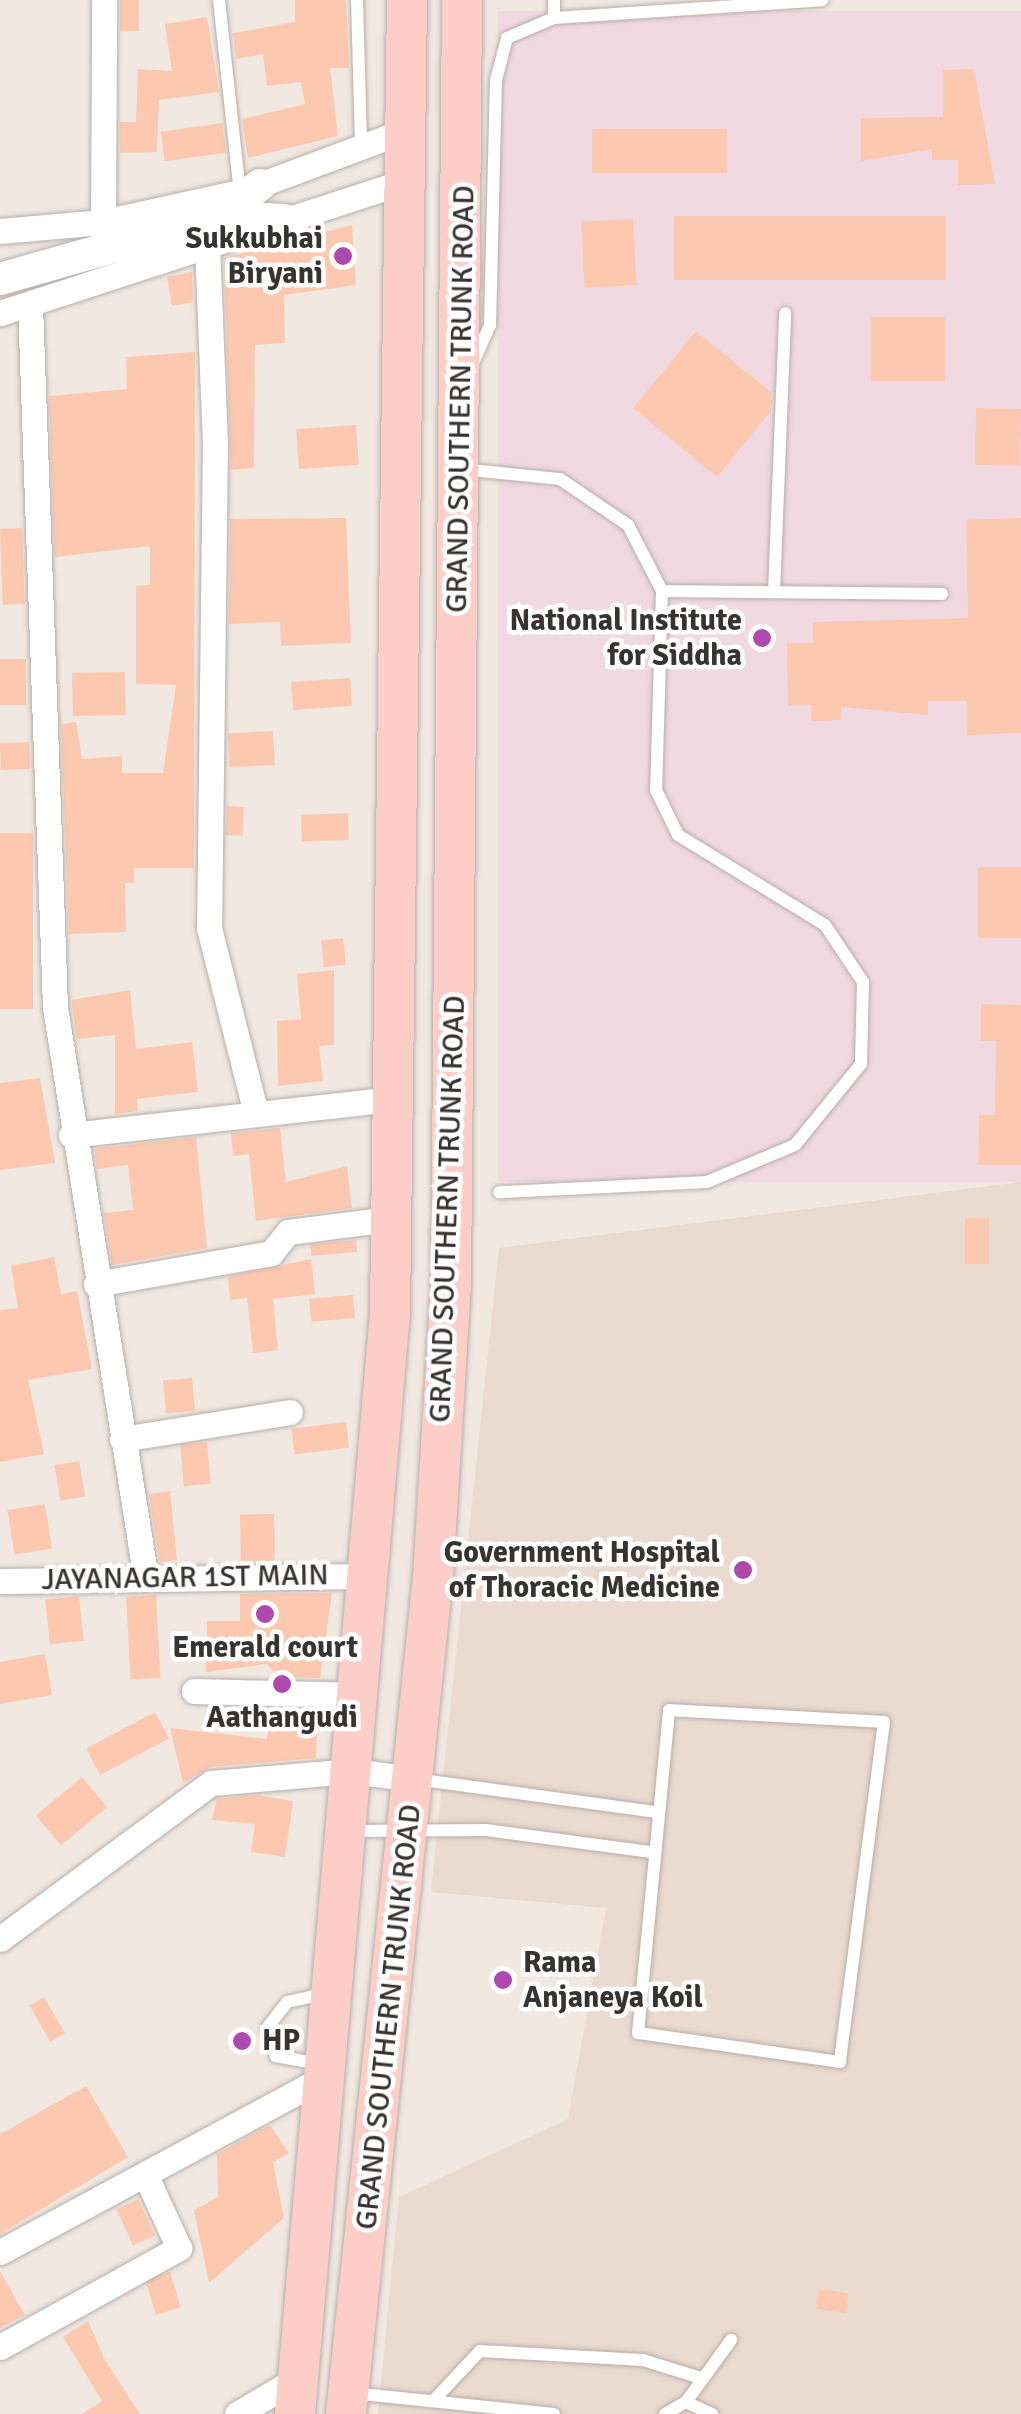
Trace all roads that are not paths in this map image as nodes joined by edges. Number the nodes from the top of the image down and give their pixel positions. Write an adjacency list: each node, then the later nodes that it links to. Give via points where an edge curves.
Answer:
1 (104, 0): 14 (street)
2 (219, 0): 12 (lane)
3 (357, 0): 10 (lane)
4 (406, 0): 9 (main road, GRAND SOUTHERN TRUNK ROAD)
5 (462, 0): 21 (main road, GRAND SOUTHERN TRUNK ROAD)
6 (554, 0): 8 (lane)
7 (822, 0): 8 (lane)
8 (554, 18): 21 (lane, via 506,38 496,80 490,325)
9 (404, 132): 10 (street); 11 (main road, GRAND SOUTHERN TRUNK ROAD)
10 (361, 147): 12 (street)
11 (404, 182): 13 (street); 26 (main road, GRAND SOUTHERN TRUNK ROAD)
12 (250, 188): 14 (street); 16 (street)
13 (284, 220): 16 (street)
14 (103, 222): 15 (street)
15 (0, 231)
16 (213, 231): 17 (street); 18 (street); 27 (street, via 209,928)
17 (0, 279)
18 (30, 305): 19 (street); 28 (street, via 42,795)
19 (0, 313)
20 (785, 313): 24 (lane)
21 (460, 393): 22 (main road, GRAND SOUTHERN TRUNK ROAD)
22 (459, 469): 23 (lane, via 560,479 628,525); 40 (main road, GRAND SOUTHERN TRUNK ROAD, via 450,1286)
23 (662, 591): 24 (lane); 29 (lane, via 656,790 678,835 825,925 862,982 860,1064 795,1144 707,1182)
24 (774, 592): 25 (lane)
25 (942, 594)
26 (392, 1099): 27 (street); 30 (main road, GRAND SOUTHERN TRUNK ROAD)
27 (256, 1114): 28 (street)
28 (71, 1134): 31 (street)
29 (499, 1192)
30 (390, 1219): 31 (street, via 288,1232 271,1254); 35 (main road, GRAND SOUTHERN TRUNK ROAD)
31 (96, 1284): 33 (street)
32 (290, 1412): 33 (street)
33 (122, 1439): 34 (street)
34 (145, 1573): 35 (street, JAYANAGAR 1ST MAIN); 36 (street, JAYANAGAR 1ST MAIN)
35 (371, 1576): 38 (main road, GRAND SOUTHERN TRUNK ROAD)
36 (0, 1581)
37 (194, 1691): 38 (street)
38 (360, 1695): 39 (main road, GRAND SOUTHERN TRUNK ROAD)
39 (352, 1771): 40 (street); 43 (main road, GRAND SOUTHERN TRUNK ROAD); 45 (street, via 211,1783)
40 (414, 1779): 41 (lane); 42 (main road, GRAND SOUTHERN TRUNK ROAD)
41 (655, 1812): 44 (lane); 44 (lane, via 669,1710 884,1722 840,2062 638,2033)
42 (408, 1830): 43 (lane); 44 (lane, via 486,1830); 56 (main road, GRAND SOUTHERN TRUNK ROAD)
43 (347, 1831): 46 (main road, GRAND SOUTHERN TRUNK ROAD)
44 (650, 1852)
45 (0, 1939)
46 (333, 1992): 47 (main road, GRAND SOUTHERN TRUNK ROAD); 47 (lane, via 287,2002 267,2028 276,2056)
47 (326, 2070): 48 (street); 53 (main road, GRAND SOUTHERN TRUNK ROAD)
48 (145, 2174): 49 (street); 51 (street, via 179,2248)
49 (0, 2252)
50 (731, 2340): 52 (lane)
51 (0, 2347)
52 (698, 2377): 54 (lane, via 644,2360 480,2351); 55 (lane)
53 (297, 2396): 57 (street)
54 (434, 2400): 56 (lane); 58 (lane)
55 (686, 2402): 59 (lane); 60 (lane)
56 (348, 2403)
57 (237, 2414)
58 (554, 2414)
59 (665, 2414)
60 (712, 2414)

